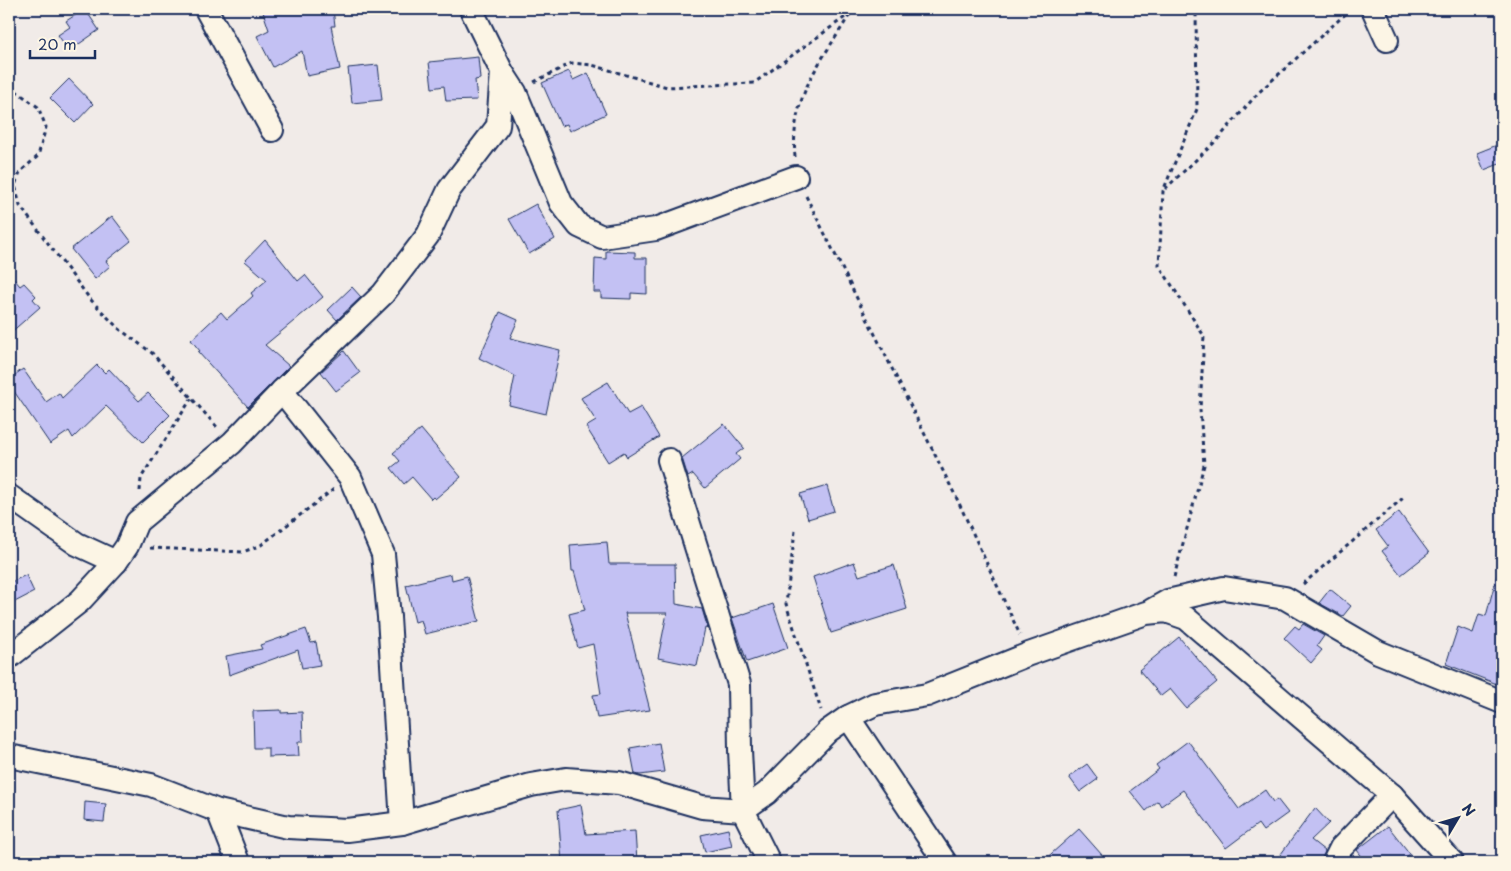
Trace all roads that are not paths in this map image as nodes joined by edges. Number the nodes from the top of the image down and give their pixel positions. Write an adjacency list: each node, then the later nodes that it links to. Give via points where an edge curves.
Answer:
1 (206, 9): 6 (street)
2 (471, 9): 5 (street)
3 (1373, 9): 4 (street)
4 (1387, 40)
5 (502, 72): 7 (street, via 514,92 561,203 580,226 602,237 656,229); 8 (street, via 498,126 449,190 428,235 383,294)
6 (272, 130)
7 (796, 177)
8 (282, 391): 11 (street, via 232,443 137,522); 20 (street, via 350,477 383,554)
9 (669, 460): 18 (street, via 739,684)
10 (9, 496): 11 (street, via 77,544)
11 (122, 554): 13 (street, via 80,601)
12 (1146, 613): 14 (street, via 1168,601 1224,588 1285,598 1378,652); 15 (street, via 1029,654 927,695 875,704); 17 (street, via 1166,610 1186,618)
13 (9, 657)
14 (1502, 702)
15 (848, 718): 18 (street, via 828,731 768,793); 23 (street)
16 (9, 756): 19 (street, via 151,785)
17 (1392, 795): 24 (street, via 1341,848); 25 (street)
18 (743, 810): 20 (street, via 702,807 619,783 566,780 531,785); 22 (street)
19 (218, 811): 20 (street, via 288,826 347,830); 21 (street)
20 (402, 823)
21 (238, 862)
22 (769, 862)
23 (945, 862)
24 (1334, 862)
25 (1452, 862)

